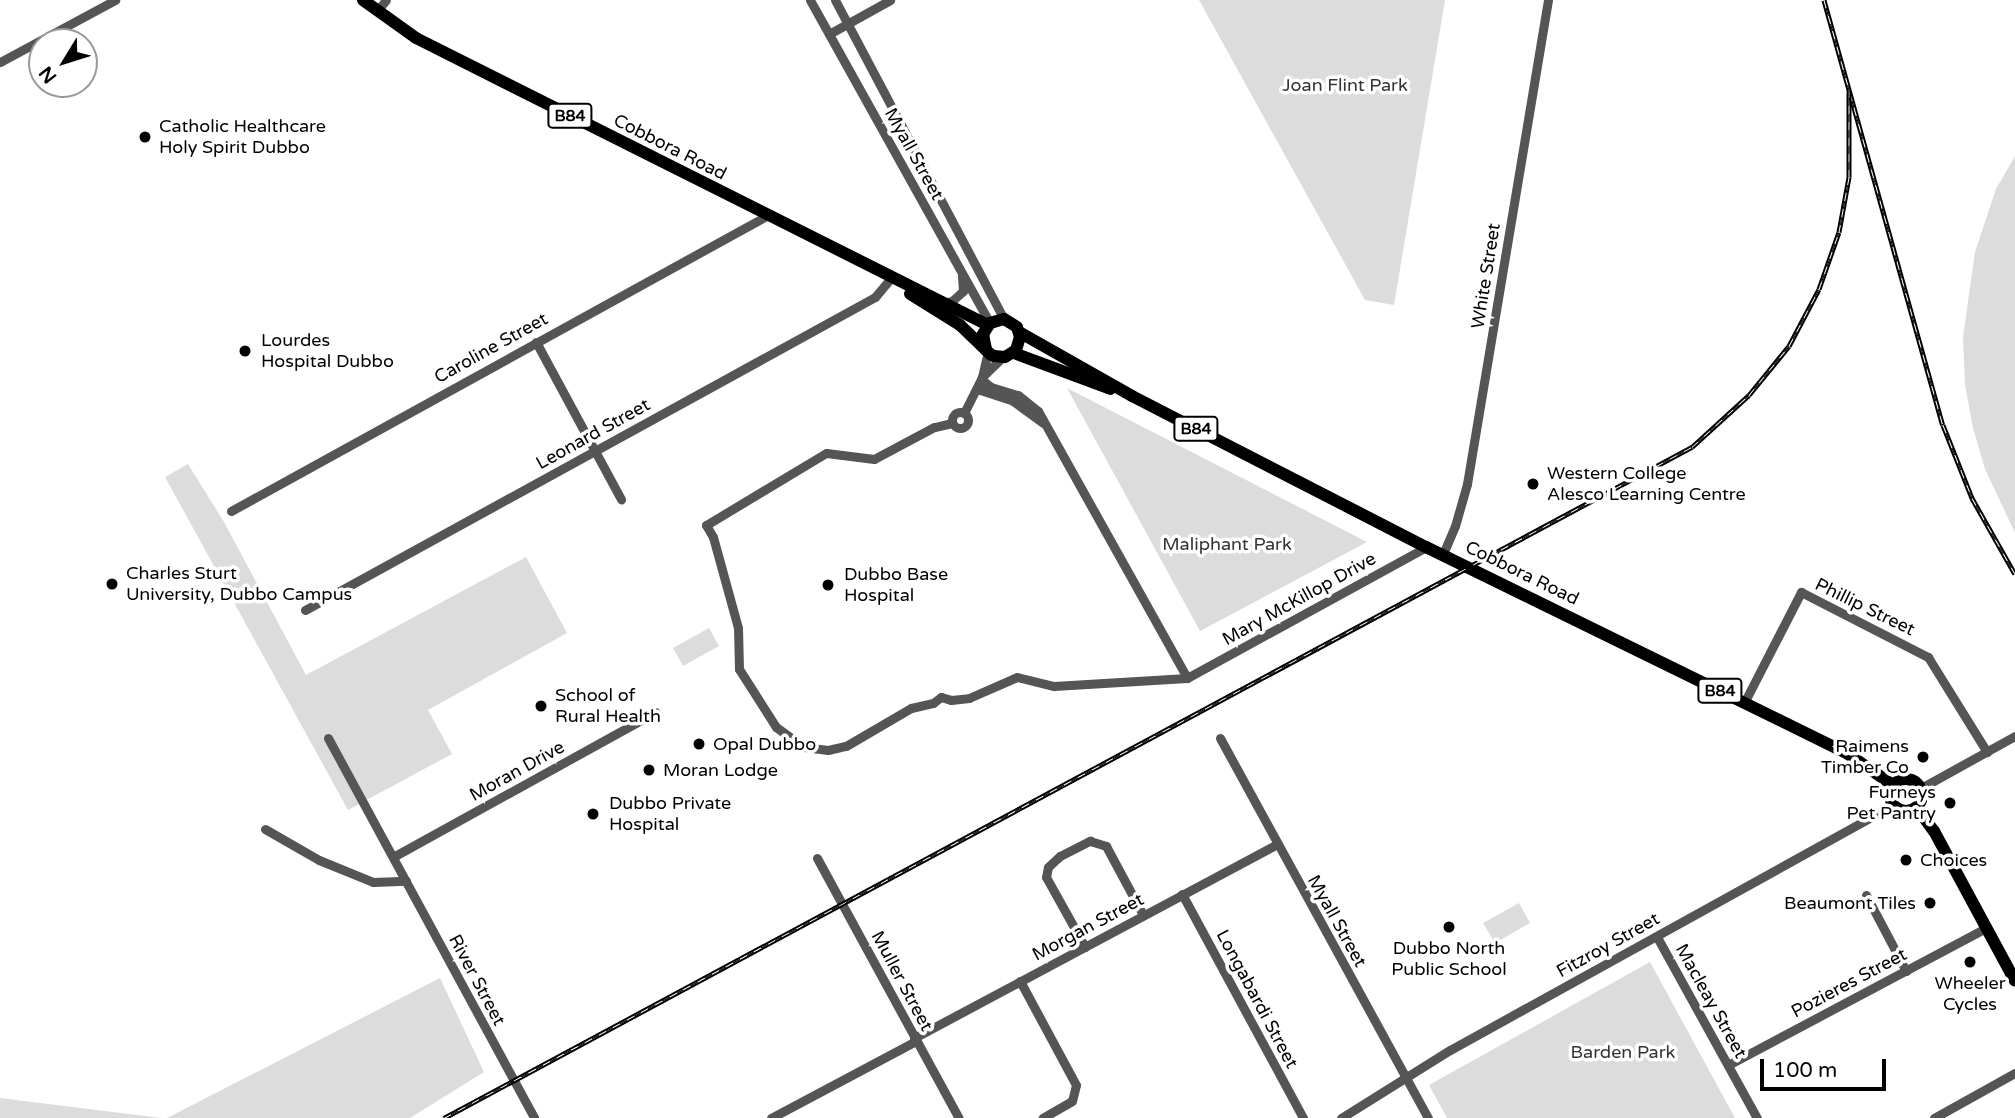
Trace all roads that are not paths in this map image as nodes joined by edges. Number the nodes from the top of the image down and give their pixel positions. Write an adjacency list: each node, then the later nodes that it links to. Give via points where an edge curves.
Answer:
1 (115, 0): 11 (street)
2 (363, 0): 8 (main road, Cobbora Road / B84)
3 (386, 0): 8 (street)
4 (810, 0): 10 (street, Myall Street)
5 (835, 0): 9 (street, Myall Street)
6 (890, 0): 9 (street)
7 (1548, 0): 28 (street, White Street, via 1467,484)
8 (377, 11): 12 (main road, Cobbora Road / B84, via 426,44)
9 (848, 24): 10 (street); 16 (street, Myall Street)
10 (829, 34): 13 (street, Myall Street)
11 (0, 62)
12 (768, 215): 14 (main road, Cobbora Road / B84); 19 (street, Caroline Street)
13 (961, 271): 15 (street, via 963,291 952,301); 17 (street, Myall Street)
14 (891, 278): 15 (main road, Cobbora Road / B84); 20 (main road, Cobbora Road / B84, via 960,325); 24 (street, Leonard Street, via 875,297)
15 (941, 303): 17 (main road, Cobbora Road / B84)
16 (1004, 319): 17 (main road); 18 (main road, B84)
17 (989, 324): 20 (main road, via 982,334)
18 (1019, 332): 21 (main road, via 1020,343); 23 (main road, Cobbora Road / B84)
19 (536, 342): 24 (street); 26 (street, Caroline Street)
20 (987, 351): 21 (main road, B84); 22 (street)
21 (1008, 355): 22 (street); 23 (main road, Cobbora Road / B84)
22 (980, 382): 30 (street, via 989,395 1013,401 1045,424); 30 (street, via 964,413 966,425 934,427 874,459 826,453 706,525 738,628 739,669 776,727 804,747 837,749 912,708 941,697 969,698 1017,677 1054,686)
23 (1132, 396): 27 (main road, Cobbora Road / B84)
24 (595, 450): 25 (street); 29 (street, Leonard Street)
25 (621, 499)
26 (231, 511)
27 (1426, 547): 28 (main road, Cobbora Road / B84); 30 (street, Mary McKillop Drive)
28 (1443, 554): 31 (main road, Cobbora Road / B84)
29 (305, 610)
30 (1186, 678)
31 (1744, 703): 36 (street, Phillip Street, via 1801,593 1928,657); 37 (main road, Cobbora Road / B84, via 1848,754)
32 (656, 712): 43 (street, Moran Drive)
33 (2015, 736): 36 (street)
34 (328, 738): 43 (street, River Street)
35 (1220, 738): 42 (street, Myall Street)
36 (1987, 752): 38 (street)
37 (1893, 785): 38 (main road, B84, via 1908,779); 39 (main road)
38 (1921, 788): 40 (main road)
39 (1893, 805): 40 (main road, via 1905,811); 50 (street, Fitzroy Street)
40 (1917, 808): 49 (main road)
41 (265, 830): 45 (street, via 318,860 373,883)
42 (1277, 844): 46 (street, Morgan Street); 58 (street, Myall Street)
43 (393, 858): 45 (street, River Street)
44 (817, 858): 55 (street, Muller Street)
45 (406, 881): 60 (street, River Street)
46 (1182, 894): 48 (street, Morgan Street); 64 (street, Longabardi Street)
47 (1866, 895): 52 (street)
48 (1143, 915): 51 (street, Morgan Street); 51 (street, via 1106,846 1090,841 1060,856 1048,867 1046,877)
49 (1986, 928): 52 (street, Pozieres Street); 54 (main road)
50 (1657, 937): 56 (street, Macleay Street); 58 (street, Fitzroy Street)
51 (1085, 947): 53 (street, Morgan Street)
52 (1906, 971): 56 (street, Pozieres Street)
53 (1020, 981): 55 (street, Morgan Street); 63 (street, via 1074,1077 1076,1094)
54 (2015, 982)
55 (915, 1039): 61 (street, Morgan Street); 62 (street, Muller Street)
56 (1728, 1065): 67 (street, Macleay Street)
57 (2015, 1073): 59 (street)
58 (1406, 1079): 65 (street, Fitzroy Street); 66 (street, Myall Street)
59 (1937, 1117)
60 (534, 1118)
61 (771, 1118)
62 (959, 1118)
63 (1043, 1118)
64 (1303, 1118)
65 (1341, 1118)
66 (1428, 1118)
67 (1757, 1118)

